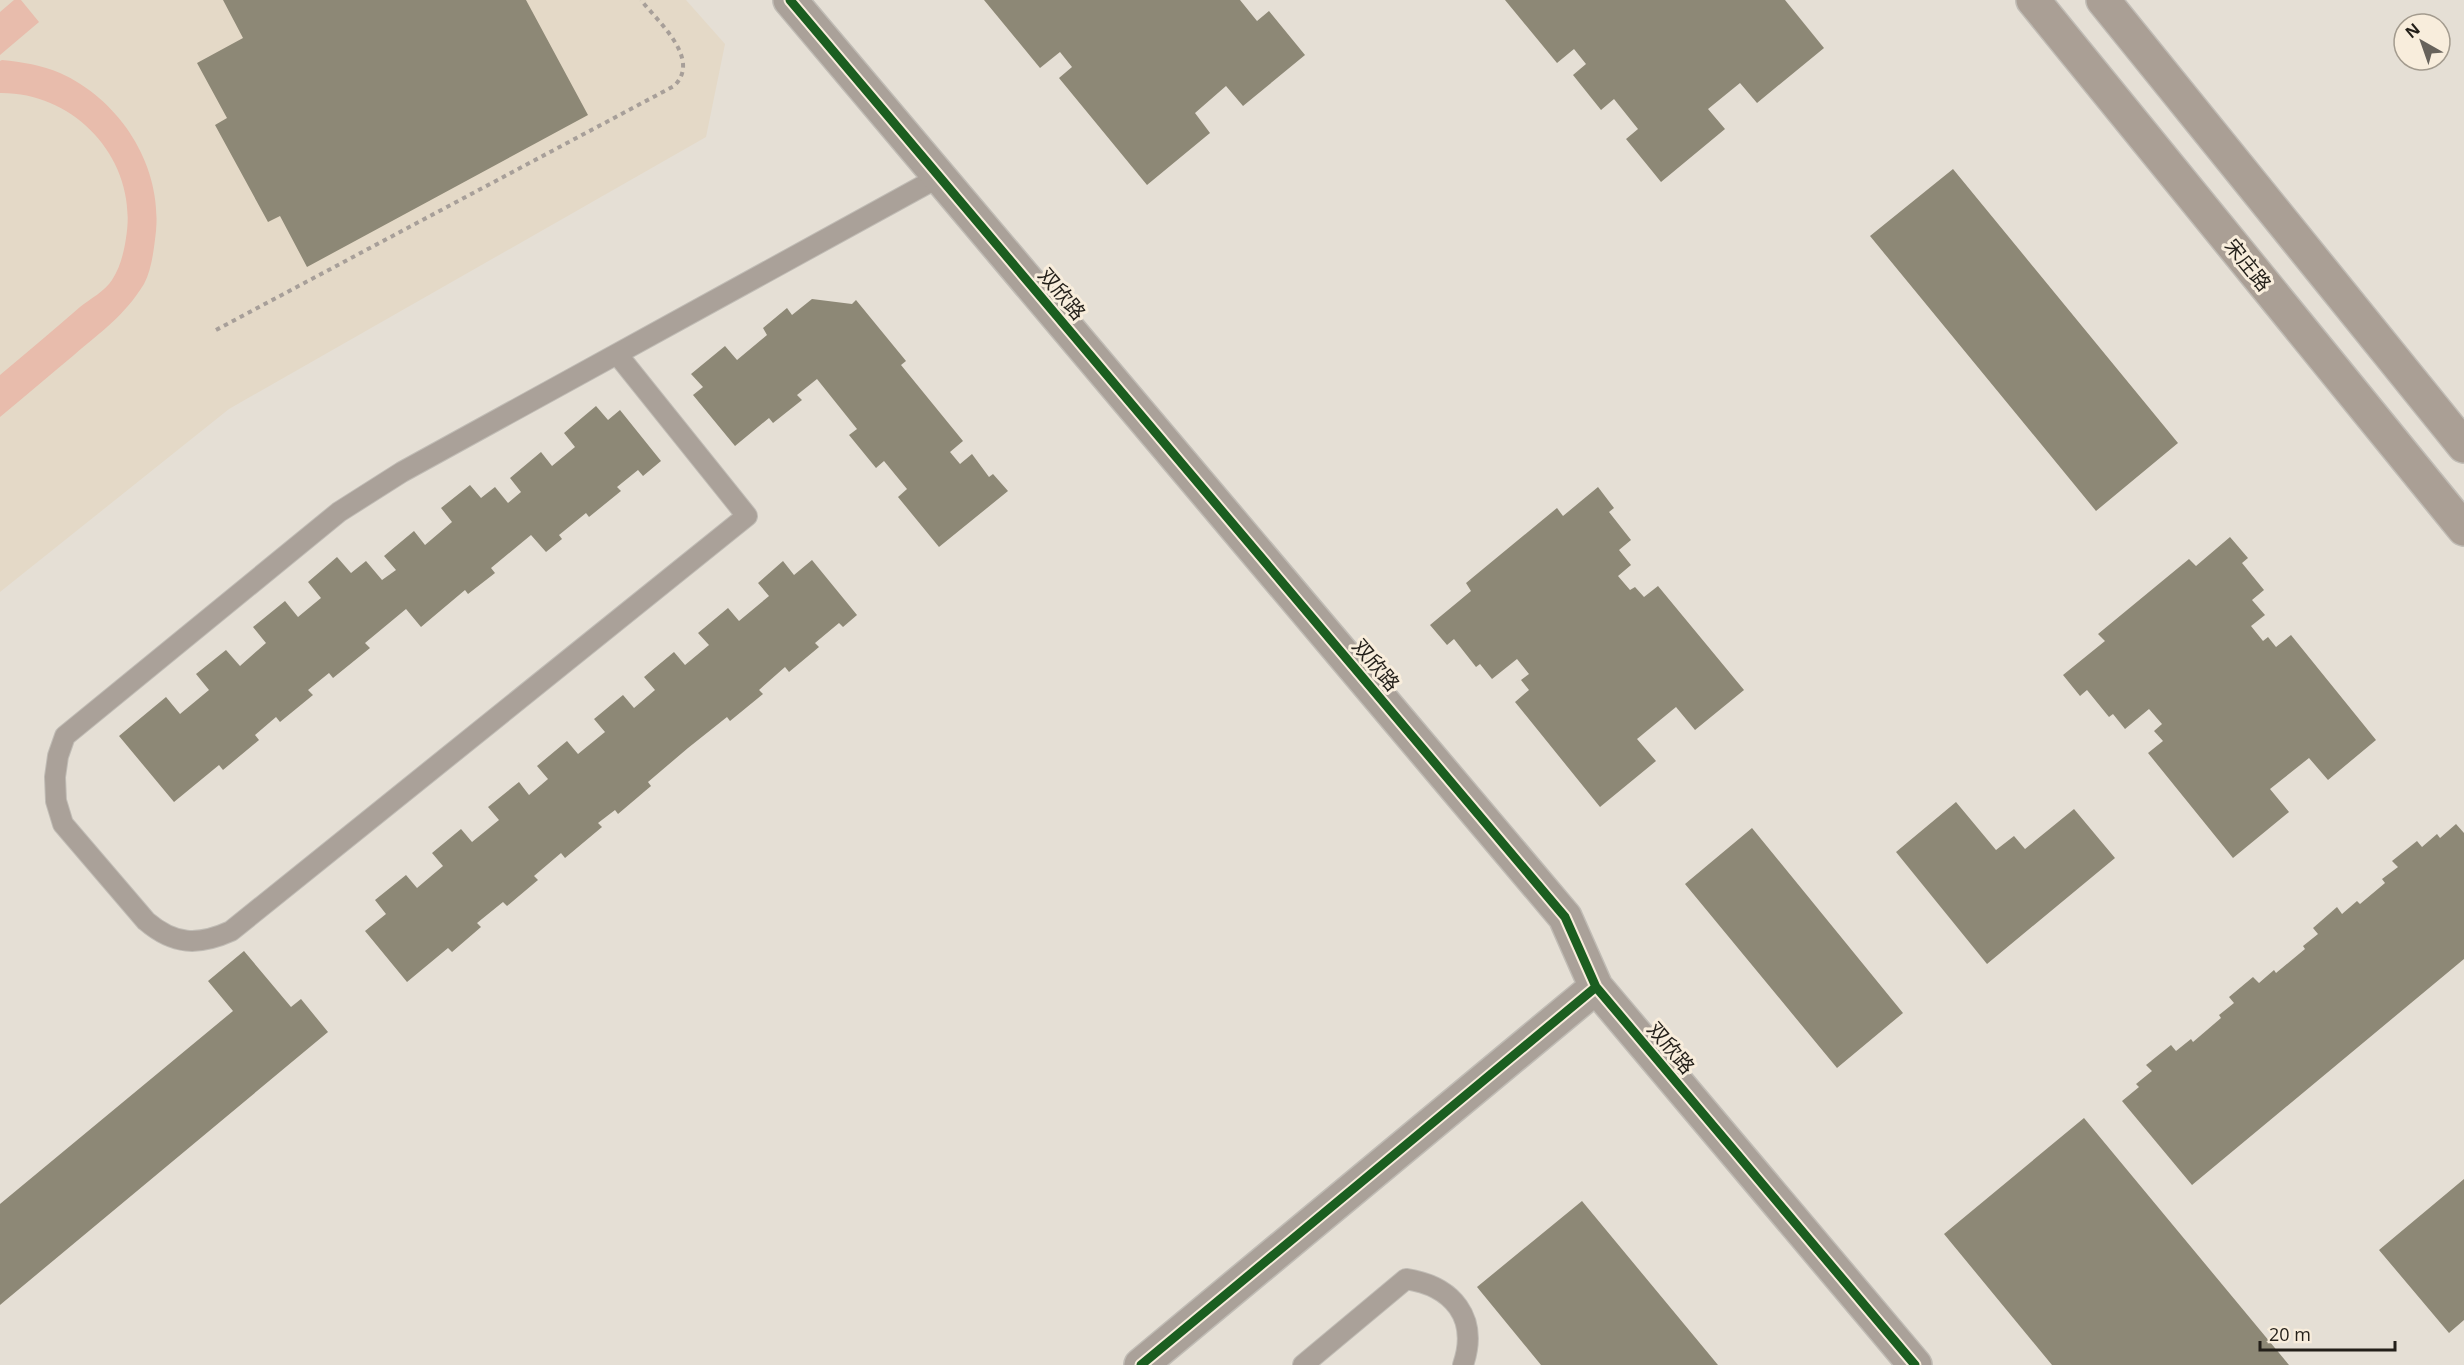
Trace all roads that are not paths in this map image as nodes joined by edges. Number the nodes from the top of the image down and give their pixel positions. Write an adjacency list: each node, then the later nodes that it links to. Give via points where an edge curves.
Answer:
1 (790, 0): 4 (street, 双欣路)
2 (2033, 0): 7 (main road, 宋庄路)
3 (2103, 0): 6 (main road)
4 (939, 177): 5 (lane); 8 (street, 双欣路, via 1565,916)
5 (617, 354): 5 (lane, via 402,472 339,512 65,736 55,777 56,801 63,824 158,932 192,942 213,940 231,931 747,516)
6 (2464, 446)
7 (2464, 529)
8 (1596, 987): 9 (street); 12 (street, 双欣路)
9 (1141, 1365)
10 (1303, 1365): 11 (lane, via 1406,1279 1440,1288 1463,1315 1468,1333)
11 (1463, 1365)
12 (1915, 1365)

